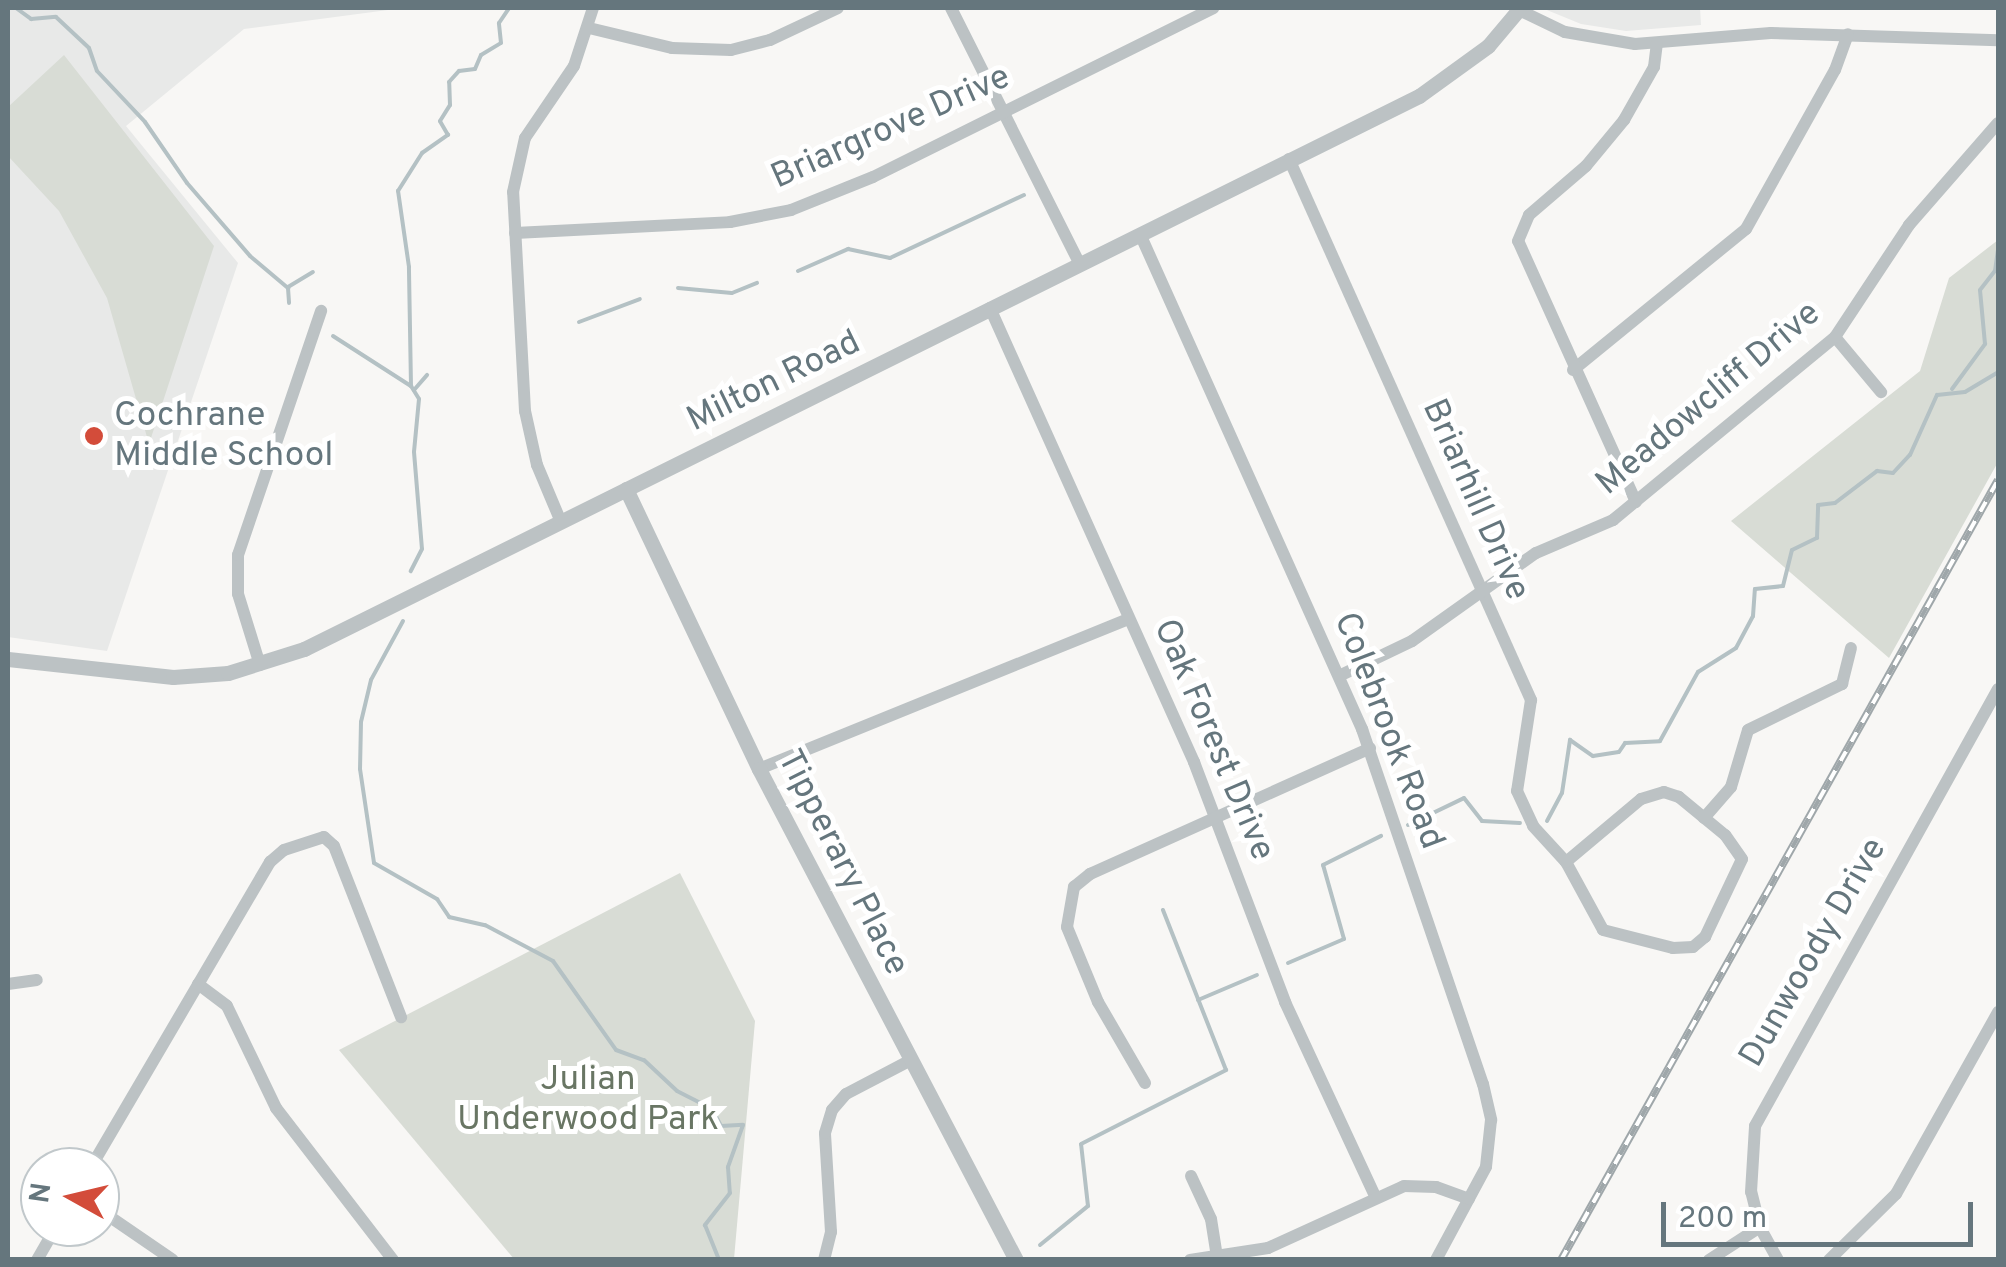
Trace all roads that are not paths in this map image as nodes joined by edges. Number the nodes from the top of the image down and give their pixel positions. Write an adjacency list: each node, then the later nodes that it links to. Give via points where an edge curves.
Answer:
1 (593, 8): 6 (street)
2 (838, 8): 6 (street, via 731,50 672,48)
3 (952, 8): 10 (street)
4 (1212, 8): 10 (street, Briargrove Drive)
5 (1520, 9): 9 (street, via 1596,40); 12 (street, Milton Road, via 1454,76)
6 (590, 28): 13 (street, via 568,78 525,138 514,176)
7 (1848, 34): 8 (street); 9 (street, via 1729,34); 19 (street, via 1746,228)
8 (1998, 40)
9 (1656, 43): 19 (street, via 1654,67 1624,120 1520,230 1519,251)
10 (1004, 111): 13 (street, Briargrove Drive, via 792,210 730,222); 15 (street)
11 (1998, 123): 18 (street, Meadowcliff Drive, via 1909,225)
12 (1289, 159): 14 (street, Milton Road); 24 (street, Briarhill Drive)
13 (515, 233): 23 (street, via 525,411 537,465)
14 (1140, 234): 15 (street, Milton Road); 29 (street, Colebrook Road)
15 (1079, 264): 16 (street, Milton Road)
16 (990, 308): 21 (street, Milton Road); 25 (street, Oak Forest Drive)
17 (321, 311): 28 (street, via 238,556 238,594)
18 (1835, 337): 20 (street); 22 (street, Meadowcliff Drive)
19 (1573, 370): 22 (street)
20 (1881, 392)
21 (626, 489): 23 (street, Milton Road); 32 (street, Tipperary Place)
22 (1636, 502): 24 (street, Meadowcliff Drive, via 1604,525 1536,552)
23 (562, 522): 28 (street, Milton Road)
24 (1482, 588): 29 (street, Meadowcliff Drive, via 1412,641); 35 (street, Briarhill Drive, via 1532,700 1519,798 1533,826)
25 (1129, 620): 32 (street); 33 (street, Oak Forest Drive)
26 (1851, 648): 34 (street, via 1842,684 1748,730 1732,787)
27 (8, 658): 28 (street, Milton Road, via 172,678)
28 (260, 665)
29 (1339, 676): 31 (street, Colebrook Road)
30 (1998, 690): 48 (street, Dunwoody Drive, via 1759,1114 1750,1180)
31 (1370, 748): 33 (street); 46 (street, Colebrook Road, via 1489,1107 1489,1152)
32 (759, 769): 41 (street, Tipperary Place)
33 (1217, 817): 42 (street, via 1090,874 1070,895 1065,918 1077,954); 45 (street, Oak Forest Drive, via 1285,1002)
34 (1704, 818): 35 (street, Briarhill Drive, via 1673,794 1648,796); 35 (street, Briarhill Drive, via 1737,848 1741,866 1705,938 1693,947 1602,930)
35 (1566, 862)
36 (37, 980): 37 (street)
37 (8, 984)
38 (198, 984): 40 (street, via 270,862 324,837 340,861); 43 (street); 51 (street, via 227,1006 286,1122)
39 (1998, 1012): 58 (street, via 1896,1194)
40 (402, 1017)
41 (911, 1060): 52 (street, via 846,1094 832,1110 826,1133 831,1232); 53 (street, Tipperary Place)
42 (1145, 1083)
43 (104, 1147)
44 (1191, 1176): 49 (street, via 1211,1219)
45 (1376, 1198): 46 (street, via 1418,1184); 49 (street, via 1268,1248)
46 (1470, 1199): 55 (street, Colebrook Road)
47 (120, 1224): 50 (street)
48 (1760, 1227): 56 (street); 57 (street, Dunwoody Drive)
49 (1217, 1257): 54 (street)
50 (173, 1260)
51 (393, 1260)
52 (824, 1260)
53 (1016, 1260)
54 (1190, 1260)
55 (1436, 1260)
56 (1709, 1260)
57 (1778, 1260)
58 (1829, 1260)

